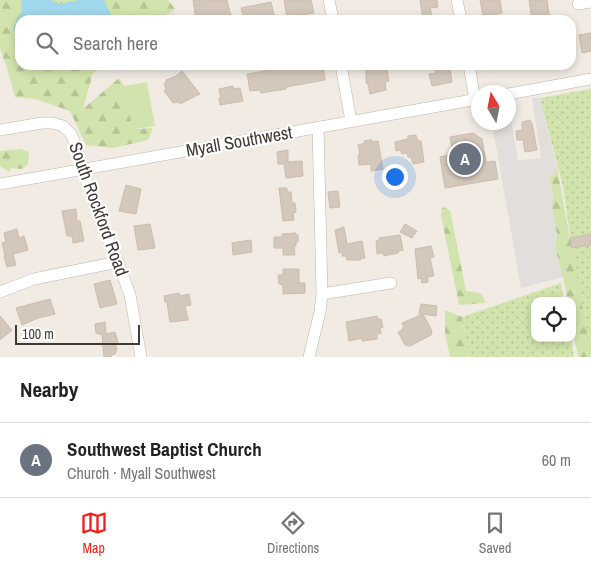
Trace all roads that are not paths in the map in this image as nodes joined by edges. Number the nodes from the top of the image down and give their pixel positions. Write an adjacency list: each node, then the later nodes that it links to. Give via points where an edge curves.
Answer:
1 (329, 0): 5 (street)
2 (457, 0): 6 (street)
3 (591, 2): 4 (street)
4 (578, 4)
5 (332, 15)
6 (460, 15)
7 (342, 70): 13 (street)
8 (470, 70): 10 (street)
9 (591, 79): 11 (street)
10 (474, 85)
11 (516, 93)
12 (471, 100): 13 (street, Myall Southwest)
13 (350, 121): 14 (street, Myall Southwest)
14 (318, 127): 16 (street, Myall Southwest); 21 (street)
15 (0, 130): 16 (street, South Rockford Road, via 42,123 63,126 74,140)
16 (82, 169): 17 (street, Myall Southwest); 18 (street, South Rockford Road)
17 (0, 184)
18 (118, 262): 20 (street, via 34,279); 22 (street, South Rockford Road, via 130,294)
19 (391, 283): 21 (street)
20 (0, 292)
21 (322, 294): 23 (street)
22 (141, 357)
23 (310, 357)

